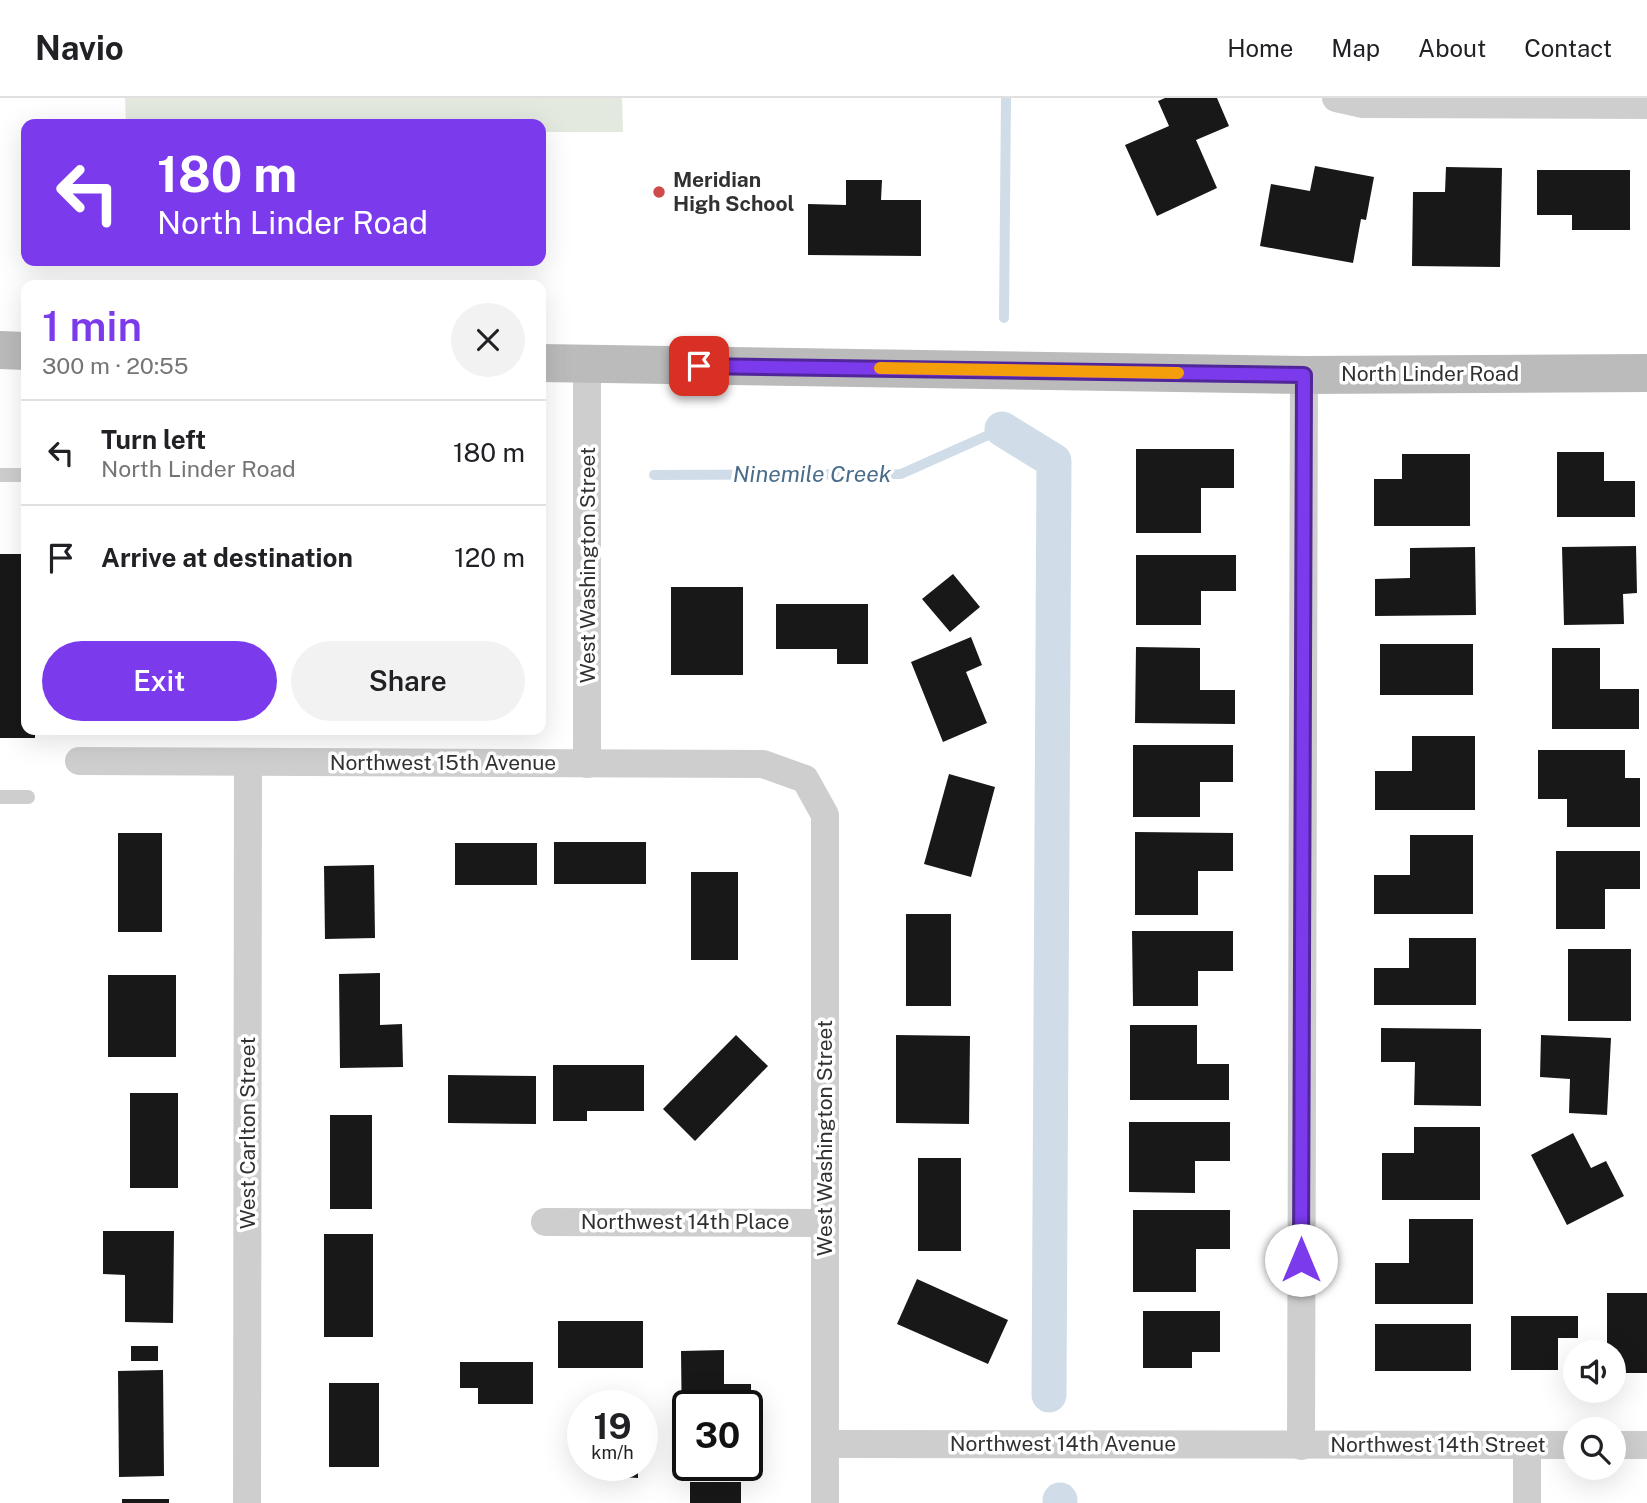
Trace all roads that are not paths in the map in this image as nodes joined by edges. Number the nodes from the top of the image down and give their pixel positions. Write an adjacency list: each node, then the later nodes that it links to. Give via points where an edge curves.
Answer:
1 (1336, 98): 2 (street, via 1363,104)
2 (1647, 105)
3 (0, 350): 4 (main road)
4 (21, 351)
5 (546, 363): 6 (main road, North Linder Road)
6 (587, 365): 8 (main road, North Linder Road); 13 (street, West Washington Street)
7 (1647, 373): 8 (main road, North Linder Road)
8 (1304, 375): 23 (street)
9 (0, 475): 10 (lane)
10 (21, 475)
11 (79, 761): 12 (street, Northwest 15th Avenue)
12 (248, 762): 13 (street, Northwest 15th Avenue); 25 (street, West Carlton Street)
13 (587, 764): 14 (street, Northwest 15th Avenue, via 762,764)
14 (805, 779): 18 (street, West Washington Street, via 825,815)
15 (0, 797): 16 (lane)
16 (28, 797)
17 (545, 1222): 18 (street, Northwest 14th Place)
18 (825, 1223): 19 (street, West Washington Street)
19 (825, 1444): 23 (street, Northwest 14th Avenue); 26 (street, West Washington Street)
20 (1563, 1445): 24 (street, Northwest 14th Street)
21 (1626, 1445): 22 (street)
22 (1647, 1445)
23 (1301, 1446): 24 (street, Northwest 14th Street)
24 (1527, 1446): 27 (street)
25 (247, 1503)
26 (825, 1503)
27 (1527, 1503)

